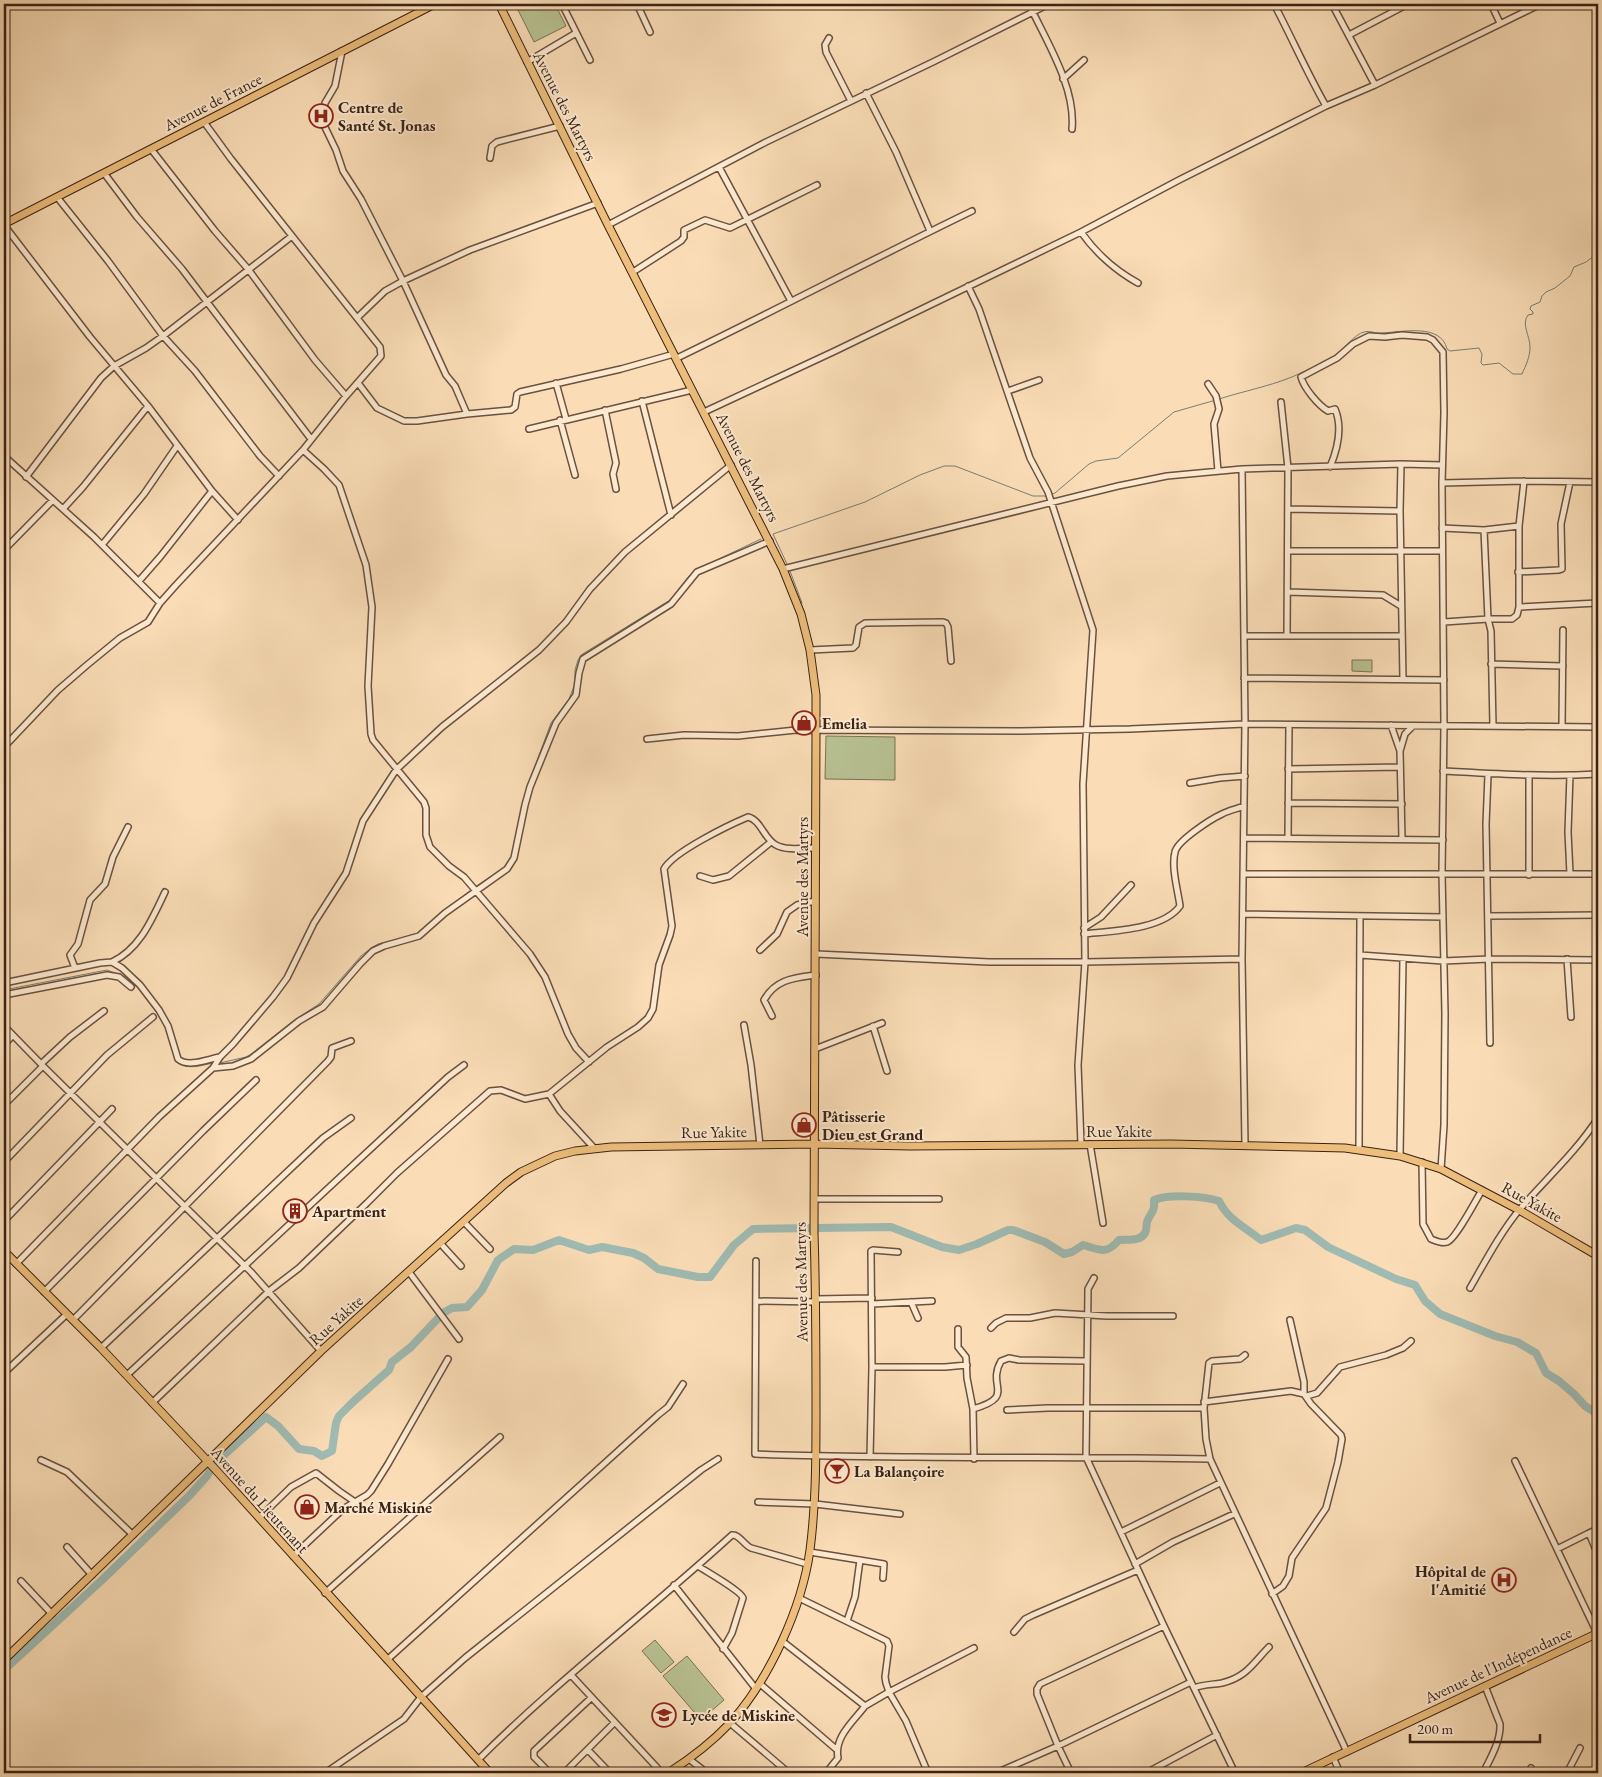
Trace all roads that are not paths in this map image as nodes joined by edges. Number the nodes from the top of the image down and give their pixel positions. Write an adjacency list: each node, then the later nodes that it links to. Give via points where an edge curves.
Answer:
1 (435, 4): 18 (main road, Avenue de France)
2 (499, 4): 21 (main road, Avenue des Martyrs)
3 (562, 4): 15 (street)
4 (637, 4): 14 (street)
5 (1029, 4): 12 (street)
6 (1049, 4): 12 (street)
7 (1274, 4): 26 (street)
8 (1332, 4): 16 (street)
9 (1408, 4): 16 (street)
10 (1491, 4): 13 (street)
11 (1541, 4): 13 (street)
12 (1033, 12): 22 (street); 24 (street)
13 (1500, 23): 23 (street)
14 (650, 32)
15 (576, 33): 19 (street); 21 (street)
16 (1349, 35): 23 (street)
17 (829, 38): 25 (street, via 826,52)
18 (342, 51): 27 (main road, Avenue de France); 46 (street, via 336,86 325,103 322,122 343,171)
19 (590, 60)
20 (1084, 60): 22 (street)
21 (527, 62): 28 (main road, Avenue des Martyrs)
22 (1064, 79): 29 (street)
23 (1375, 85): 26 (street)
24 (866, 93): 25 (street); 41 (street)
25 (850, 101): 32 (street)
26 (1326, 106): 42 (street)
27 (204, 122): 30 (main road, Avenue de France); 43 (street)
28 (560, 126): 31 (street, via 497,142 492,146); 36 (main road, Avenue des Martyrs)
29 (1072, 129)
30 (152, 149): 33 (main road, Avenue de France); 44 (street)
31 (490, 158)
32 (719, 167): 38 (street); 40 (street)
33 (104, 173): 35 (main road, Avenue de France); 50 (street)
34 (817, 185): 38 (street)
35 (57, 197): 39 (main road, Avenue de France); 52 (street)
36 (598, 203): 40 (main road, Avenue des Martyrs); 46 (street, via 470,250)
37 (972, 211): 41 (street)
38 (748, 220): 45 (street, via 728,228 702,220 684,230 681,241); 49 (street)
39 (4, 225): 54 (street)
40 (608, 225): 45 (main road, Avenue des Martyrs)
41 (930, 231): 49 (street)
42 (1081, 232): 47 (street, via 1121,272); 48 (street)
43 (292, 236): 44 (street); 51 (street)
44 (248, 269): 50 (street); 61 (street, via 315,360)
45 (633, 272): 53 (main road, Avenue des Martyrs)
46 (403, 280): 51 (street, via 385,291); 67 (street)
47 (1138, 283)
48 (968, 286): 60 (street); 66 (street)
49 (791, 301): 53 (street)
50 (205, 302): 52 (street); 70 (street)
51 (358, 318): 56 (street, via 382,351)
52 (163, 336): 54 (street); 82 (street)
53 (675, 356): 57 (street); 59 (main road, Avenue des Martyrs)
54 (114, 366): 64 (street); 83 (street, via 101,378)
55 (1039, 380): 60 (street)
56 (358, 383): 61 (street); 67 (street, via 378,408 404,421)
57 (556, 383): 67 (street, via 518,393 515,407 511,410); 68 (street)
58 (1208, 384): 80 (street, via 1216,396 1219,410 1214,424)
59 (692, 390): 62 (street); 66 (main road, Avenue des Martyrs)
60 (1008, 391): 91 (street, via 1030,458)
61 (346, 396): 70 (street)
62 (642, 401): 65 (street); 95 (street)
63 (1282, 402): 78 (street)
64 (148, 406): 71 (street); 92 (street)
65 (605, 410): 68 (street); 88 (street, via 616,463 613,476)
66 (704, 412): 75 (main road, Avenue des Martyrs)
67 (467, 414)
68 (563, 420): 69 (street); 81 (street)
69 (529, 429)
70 (311, 439): 72 (street)
71 (177, 446): 89 (street); 101 (street, via 144,494)
72 (304, 450): 82 (street); 142 (street, via 339,485 365,562 372,608 368,686 371,734)
73 (4, 456): 83 (street)
74 (1401, 464): 76 (street); 77 (street); 94 (street)
75 (731, 465): 95 (street); 100 (main road, Avenue des Martyrs)
76 (1442, 466): 77 (street, via 1443,352 1430,339 1402,335 1366,337 1337,358 1301,377 1322,406 1328,411 1335,409 1337,414 1339,442); 87 (street)
77 (1330, 467): 78 (street)
78 (1288, 468): 79 (street); 93 (street)
79 (1242, 469): 80 (street); 118 (street)
80 (1218, 471): 91 (street, via 1163,477)
81 (576, 475)
82 (279, 476): 96 (street)
83 (26, 477): 90 (street)
84 (1524, 481): 85 (street); 87 (street); 97 (street)
85 (1570, 482): 86 (street); 107 (street, via 1562,524 1562,569)
86 (1598, 482)
87 (1442, 483): 98 (street)
88 (616, 489)
89 (212, 490): 96 (street); 108 (street)
90 (53, 500): 92 (street); 102 (street)
91 (1051, 501): 106 (street); 135 (street, via 1094,630)
92 (63, 509): 101 (street)
93 (1288, 509): 94 (street); 103 (street)
94 (1400, 511): 104 (street)
95 (671, 515): 142 (street, via 621,556 539,650 442,727)
96 (238, 520): 110 (street)
97 (1519, 526): 99 (street); 107 (street)
98 (1442, 528): 99 (street); 105 (street)
99 (1484, 530): 114 (street)
100 (770, 540): 106 (main road, Avenue des Martyrs); 168 (street, via 697,572 670,604 583,659 576,694 556,723 530,787 514,858 507,868)
101 (102, 545): 108 (street)
102 (4, 550)
103 (1288, 551): 104 (street); 109 (street)
104 (1401, 551): 105 (street); 112 (street)
105 (1442, 551): 115 (street)
106 (783, 569): 120 (main road, Avenue des Martyrs, via 801,614)
107 (1518, 572): 113 (street)
108 (139, 582): 110 (street)
109 (1288, 592): 112 (street, via 1383,595); 117 (street)
110 (160, 603): 138 (street, via 148,622 120,638 87,664)
111 (1598, 603): 113 (street)
112 (1401, 606): 119 (street)
113 (1519, 607): 114 (street, via 1512,619)
114 (1488, 619): 115 (street); 122 (street)
115 (1444, 622): 126 (street)
116 (1563, 630): 123 (street)
117 (1287, 635): 118 (street); 119 (street)
118 (1244, 636): 124 (street)
119 (1402, 636): 125 (street)
120 (810, 650): 121 (street, via 853,648 859,627 866,624 943,622 948,627); 136 (main road, Avenue des Martyrs, via 816,695)
121 (951, 661)
122 (1491, 664): 123 (street); 132 (street)
123 (1563, 666): 133 (street)
124 (1244, 678): 125 (street); 127 (street)
125 (1403, 679): 126 (street)
126 (1444, 680): 131 (street)
127 (1245, 724): 128 (street); 135 (street); 147 (street)
128 (1289, 725): 129 (street); 141 (street)
129 (1391, 725): 130 (street); 139 (street)
130 (1413, 726): 131 (street); 139 (street, via 1405,734)
131 (1444, 726): 132 (street); 143 (street)
132 (1493, 726): 133 (street)
133 (1562, 726): 134 (street)
134 (1598, 727)
135 (1086, 729): 136 (street); 176 (street, via 1082,800)
136 (816, 731): 137 (street); 159 (main road, Avenue des Martyrs)
137 (647, 739)
138 (4, 747)
139 (1400, 751): 140 (street)
140 (1400, 767): 141 (street); 151 (street)
141 (1288, 769): 150 (street)
142 (396, 770): 168 (street, via 425,805 426,835 430,847); 206 (street, via 363,821 348,870 314,923 287,978)
143 (1443, 771): 145 (street); 157 (street)
144 (1598, 774): 148 (street)
145 (1488, 775): 146 (street); 162 (street)
146 (1529, 775): 148 (street); 163 (street)
147 (1245, 776): 149 (street); 152 (street)
148 (1570, 776): 164 (street)
149 (1190, 783)
150 (1288, 803): 151 (street); 155 (street)
151 (1402, 804): 156 (street)
152 (1244, 806): 154 (street); 176 (street, via 1220,814 1178,845 1174,852 1180,906 1174,913 1144,926)
153 (128, 827): 188 (street, via 113,856 105,884 90,902 78,944 70,955)
154 (1244, 838): 155 (street); 160 (street)
155 (1288, 838): 156 (street)
156 (1402, 839): 157 (street)
157 (1443, 840): 161 (street)
158 (771, 842): 159 (street, via 782,848); 166 (street, via 729,876 713,880); 207 (street, via 755,820 748,818 705,838 667,863 664,877 672,926 659,965 651,1013 644,1022)
159 (815, 848): 170 (main road, Avenue des Martyrs)
160 (1243, 874): 161 (street); 171 (street)
161 (1442, 874): 162 (street); 175 (street)
162 (1488, 874): 163 (street); 174 (street)
163 (1529, 874): 164 (street)
164 (1570, 874): 165 (street)
165 (1598, 874)
166 (700, 876)
167 (1131, 885): 176 (street, via 1102,917)
168 (474, 889): 207 (street, via 530,954 545,977 568,1034); 210 (street, via 419,936 373,951 323,1007 299,1021 251,1059 233,1066)
169 (165, 892): 186 (street, via 141,937 129,952)
170 (815, 901): 177 (street, via 797,905 788,912 777,934); 178 (main road, Avenue des Martyrs)
171 (1243, 914): 173 (street); 181 (street)
172 (1598, 915): 174 (street)
173 (1360, 916): 175 (street); 179 (street)
174 (1488, 916): 180 (street)
175 (1443, 917): 185 (street)
176 (1084, 931): 187 (street)
177 (760, 950)
178 (816, 954): 187 (street, via 989,962); 189 (main road, Avenue des Martyrs)
179 (1360, 955): 182 (street); 227 (street)
180 (1489, 958): 183 (street); 185 (street); 203 (street)
181 (1242, 959): 187 (street); 224 (street)
182 (1403, 959): 185 (street); 228 (street)
183 (1567, 959): 184 (street); 196 (street)
184 (1598, 960)
185 (1443, 961): 231 (street)
186 (112, 962): 188 (street); 206 (street, via 130,973 160,1010 178,1059 190,1063)
187 (1084, 962): 221 (street, via 1078,1065)
188 (75, 968): 190 (street)
189 (816, 975): 194 (street, via 789,979 773,989 764,1000); 205 (main road, Avenue des Martyrs)
190 (4, 983)
191 (131, 987): 192 (street, via 119,977 107,975)
192 (4, 995)
193 (104, 1011): 208 (street, via 70,1037)
194 (772, 1016)
195 (153, 1017): 213 (street, via 107,1055)
196 (1571, 1017)
197 (882, 1023): 200 (street)
198 (744, 1025): 223 (street)
199 (4, 1026): 201 (street)
200 (873, 1026): 205 (street); 211 (street)
201 (12, 1036): 204 (street); 208 (street)
202 (351, 1041): 236 (street, via 332,1048 328,1061)
203 (1490, 1043)
204 (4, 1045)
205 (815, 1049): 220 (main road, Avenue des Martyrs)
206 (219, 1058): 210 (street)
207 (589, 1062): 214 (street)
208 (42, 1065): 213 (street); 215 (street)
209 (464, 1065): 249 (street)
210 (214, 1068): 226 (street)
211 (888, 1071)
212 (256, 1080): 232 (street)
213 (71, 1093): 219 (street); 229 (street)
214 (549, 1094): 225 (street); 254 (street, via 525,1099 501,1090 490,1091 397,1173 299,1268)
215 (4, 1105)
216 (112, 1109): 219 (street)
217 (351, 1118): 241 (street, via 323,1138)
218 (1598, 1118): 237 (street, via 1586,1137)
219 (99, 1120): 226 (street); 238 (street)
220 (814, 1144): 221 (main road, Rue Yakite); 223 (main road, Rue Yakite); 234 (main road, Avenue des Martyrs)
221 (1082, 1144): 222 (main road, Rue Yakite)
222 (1090, 1144): 224 (main road, Rue Yakite); 240 (street)
223 (760, 1145): 225 (main road, Rue Yakite)
224 (1245, 1145): 227 (main road, Rue Yakite)
225 (594, 1148): 239 (main road, Rue Yakite, via 555,1156 521,1172)
226 (128, 1150): 232 (street); 248 (street)
227 (1359, 1150): 228 (main road, Rue Yakite)
228 (1400, 1156): 230 (main road, Rue Yakite)
229 (4, 1162)
230 (1422, 1162): 231 (main road, Rue Yakite); 233 (street, via 1423,1224 1432,1239 1449,1242)
231 (1442, 1169): 233 (main road, Rue Yakite)
232 (157, 1179): 236 (street); 255 (street)
233 (1482, 1190): 237 (main road, Rue Yakite)
234 (814, 1199): 235 (street); 257 (main road, Avenue des Martyrs)
235 (939, 1199)
236 (184, 1206): 241 (street); 265 (street)
237 (1519, 1210): 246 (main road, Rue Yakite); 253 (street)
238 (4, 1221)
239 (464, 1222): 242 (main road, Rue Yakite); 243 (street)
240 (1103, 1223)
241 (217, 1238): 249 (street); 271 (street)
242 (440, 1244): 250 (street); 251 (main road, Rue Yakite)
243 (490, 1249)
244 (4, 1251): 248 (main road, Avenue du Lieutenant)
245 (898, 1252): 258 (street, via 871,1252)
246 (1598, 1256)
247 (756, 1261): 256 (street)
248 (16, 1264): 255 (main road, Avenue du Lieutenant)
249 (244, 1265): 254 (street); 279 (street)
250 (461, 1266)
251 (409, 1272): 269 (street); 272 (main road, Rue Yakite)
252 (1094, 1278): 262 (street, via 1088,1288)
253 (1470, 1288)
254 (269, 1291): 272 (street); 282 (street)
255 (44, 1292): 261 (main road, Avenue du Lieutenant)
256 (756, 1301): 257 (street); 288 (street, via 755,1454)
257 (816, 1301): 258 (street); 288 (main road, Avenue des Martyrs)
258 (872, 1301): 260 (street); 277 (street)
259 (932, 1301): 260 (street)
260 (911, 1302): 264 (street)
261 (67, 1314): 265 (main road, Avenue du Lieutenant); 278 (street)
262 (1087, 1315): 263 (street); 267 (street, via 1006,1318); 275 (street)
263 (1173, 1316)
264 (918, 1318)
265 (73, 1320): 271 (main road, Avenue du Lieutenant)
266 (1290, 1320): 281 (street)
267 (991, 1328)
268 (958, 1329): 276 (street, via 958,1347 966,1354)
269 (459, 1339)
270 (1411, 1342): 281 (street, via 1386,1355 1340,1367 1317,1393)
271 (101, 1348): 279 (main road, Avenue du Lieutenant)
272 (321, 1351): 296 (main road, Rue Yakite)
273 (1245, 1356): 283 (street, via 1209,1363)
274 (448, 1359): 298 (street, via 371,1491)
275 (1087, 1361): 284 (street); 285 (street, via 1009,1358 1001,1361 996,1369 998,1395 995,1401)
276 (967, 1365): 277 (street); 285 (street)
277 (872, 1367): 289 (street)
278 (4, 1373)
279 (127, 1375): 282 (main road, Avenue du Lieutenant)
280 (683, 1384): 335 (street, via 668,1407)
281 (1306, 1395): 283 (street, via 1291,1390); 323 (street, via 1341,1435 1340,1455 1326,1508 1292,1558 1289,1576 1283,1586)
282 (152, 1403): 296 (main road, Avenue du Lieutenant)
283 (1204, 1405): 284 (street); 292 (street)
284 (1086, 1407): 286 (street); 290 (street)
285 (974, 1409): 291 (street)
286 (1007, 1410)
287 (500, 1437): 322 (street)
288 (816, 1457): 289 (street); 300 (main road, Avenue des Martyrs)
289 (870, 1457): 291 (street)
290 (1086, 1457): 291 (street); 292 (street); 305 (street)
291 (974, 1459)
292 (1210, 1459): 297 (street)
293 (41, 1460): 307 (street, via 67,1472)
294 (718, 1460): 342 (street, via 701,1470)
295 (1515, 1461): 309 (street)
296 (208, 1462): 303 (main road, Avenue du Lieutenant); 307 (main road, Rue Yakite)
297 (1220, 1483): 302 (street); 305 (street)
298 (355, 1502): 303 (street, via 316,1472 291,1488); 312 (street, via 343,1509)
299 (758, 1502): 300 (street)
300 (815, 1504): 301 (street); 310 (main road, Avenue des Martyrs)
301 (900, 1514)
302 (1234, 1514): 315 (street, via 1173,1542); 323 (street)
303 (258, 1518): 312 (main road, Avenue du Lieutenant)
304 (1598, 1528): 306 (street)
305 (1121, 1532): 315 (street)
306 (1589, 1534): 309 (street); 311 (street)
307 (134, 1535): 318 (main road, Rue Yakite)
308 (66, 1547): 318 (street)
309 (1557, 1548): 329 (street)
310 (810, 1552): 313 (street); 314 (main road, Avenue des Martyrs)
311 (1598, 1555)
312 (293, 1556): 322 (main road, Avenue du Lieutenant)
313 (860, 1560): 319 (street, via 884,1564); 326 (street)
314 (807, 1564): 316 (street, via 746,1546 732,1534); 324 (main road, Avenue des Martyrs)
315 (1135, 1564): 317 (street)
316 (698, 1566): 321 (street); 333 (street, via 741,1593 743,1598 732,1633)
317 (1138, 1570): 327 (street); 328 (street, via 1033,1615)
318 (92, 1574): 325 (main road, Rue Yakite)
319 (883, 1578)
320 (21, 1581): 325 (street)
321 (674, 1585): 333 (street); 336 (street)
322 (325, 1593): 335 (main road, Avenue du Lieutenant)
323 (1272, 1594): 352 (street)
324 (799, 1598): 326 (street); 330 (main road, Avenue des Martyrs)
325 (52, 1614): 334 (main road, Rue Yakite)
326 (848, 1621): 341 (street, via 887,1641 885,1677)
327 (1164, 1626): 337 (street); 348 (street, via 1040,1684 1037,1694)
328 (1014, 1632)
329 (1598, 1633): 339 (main road, Avenue de l'Indépendance)
330 (782, 1641): 338 (main road, Avenue des Martyrs); 344 (street)
331 (1269, 1647): 340 (street, via 1251,1668 1238,1676)
332 (974, 1648): 341 (street)
333 (723, 1649): 338 (street)
334 (4, 1660)
335 (387, 1660): 342 (main road, Avenue du Lieutenant)
336 (571, 1674): 343 (street); 355 (street)
337 (1191, 1682): 340 (street); 348 (street)
338 (757, 1686): 346 (main road, Avenue des Martyrs); 350 (street)
339 (1485, 1686): 352 (main road, Avenue de l'Indépendance); 373 (street, via 1500,1730)
340 (1194, 1688): 347 (street)
341 (889, 1692): 344 (street); 366 (street, via 906,1721)
342 (420, 1697): 355 (main road, Avenue du Lieutenant); 356 (street, via 404,1719)
343 (591, 1698): 345 (street); 358 (street, via 534,1751 534,1757)
344 (865, 1706): 350 (street, via 839,1738)
345 (614, 1723): 351 (street); 361 (street)
346 (730, 1723): 354 (main road, Avenue des Martyrs); 364 (street)
347 (1217, 1735): 369 (street); 370 (street)
348 (1058, 1746): 367 (street); 368 (street)
349 (1580, 1748): 374 (street)
350 (836, 1749): 365 (street, via 838,1758)
351 (588, 1750): 359 (street); 360 (street)
352 (1347, 1752): 353 (main road, Avenue de l'Indépendance)
353 (1333, 1757): 371 (main road, Avenue de l'Indépendance); 372 (street)
354 (689, 1759): 362 (main road, Avenue des Martyrs); 363 (street)
355 (478, 1760): 357 (main road, Avenue du Lieutenant)
356 (324, 1773)
357 (490, 1773)
358 (550, 1773)
359 (564, 1773)
360 (610, 1773)
361 (662, 1773)
362 (668, 1773)
363 (707, 1773)
364 (789, 1773)
365 (826, 1773)
366 (928, 1773)
367 (996, 1773)
368 (1071, 1773)
369 (1146, 1773)
370 (1236, 1773)
371 (1300, 1773)
372 (1340, 1773)
373 (1483, 1773)
374 (1567, 1773)

